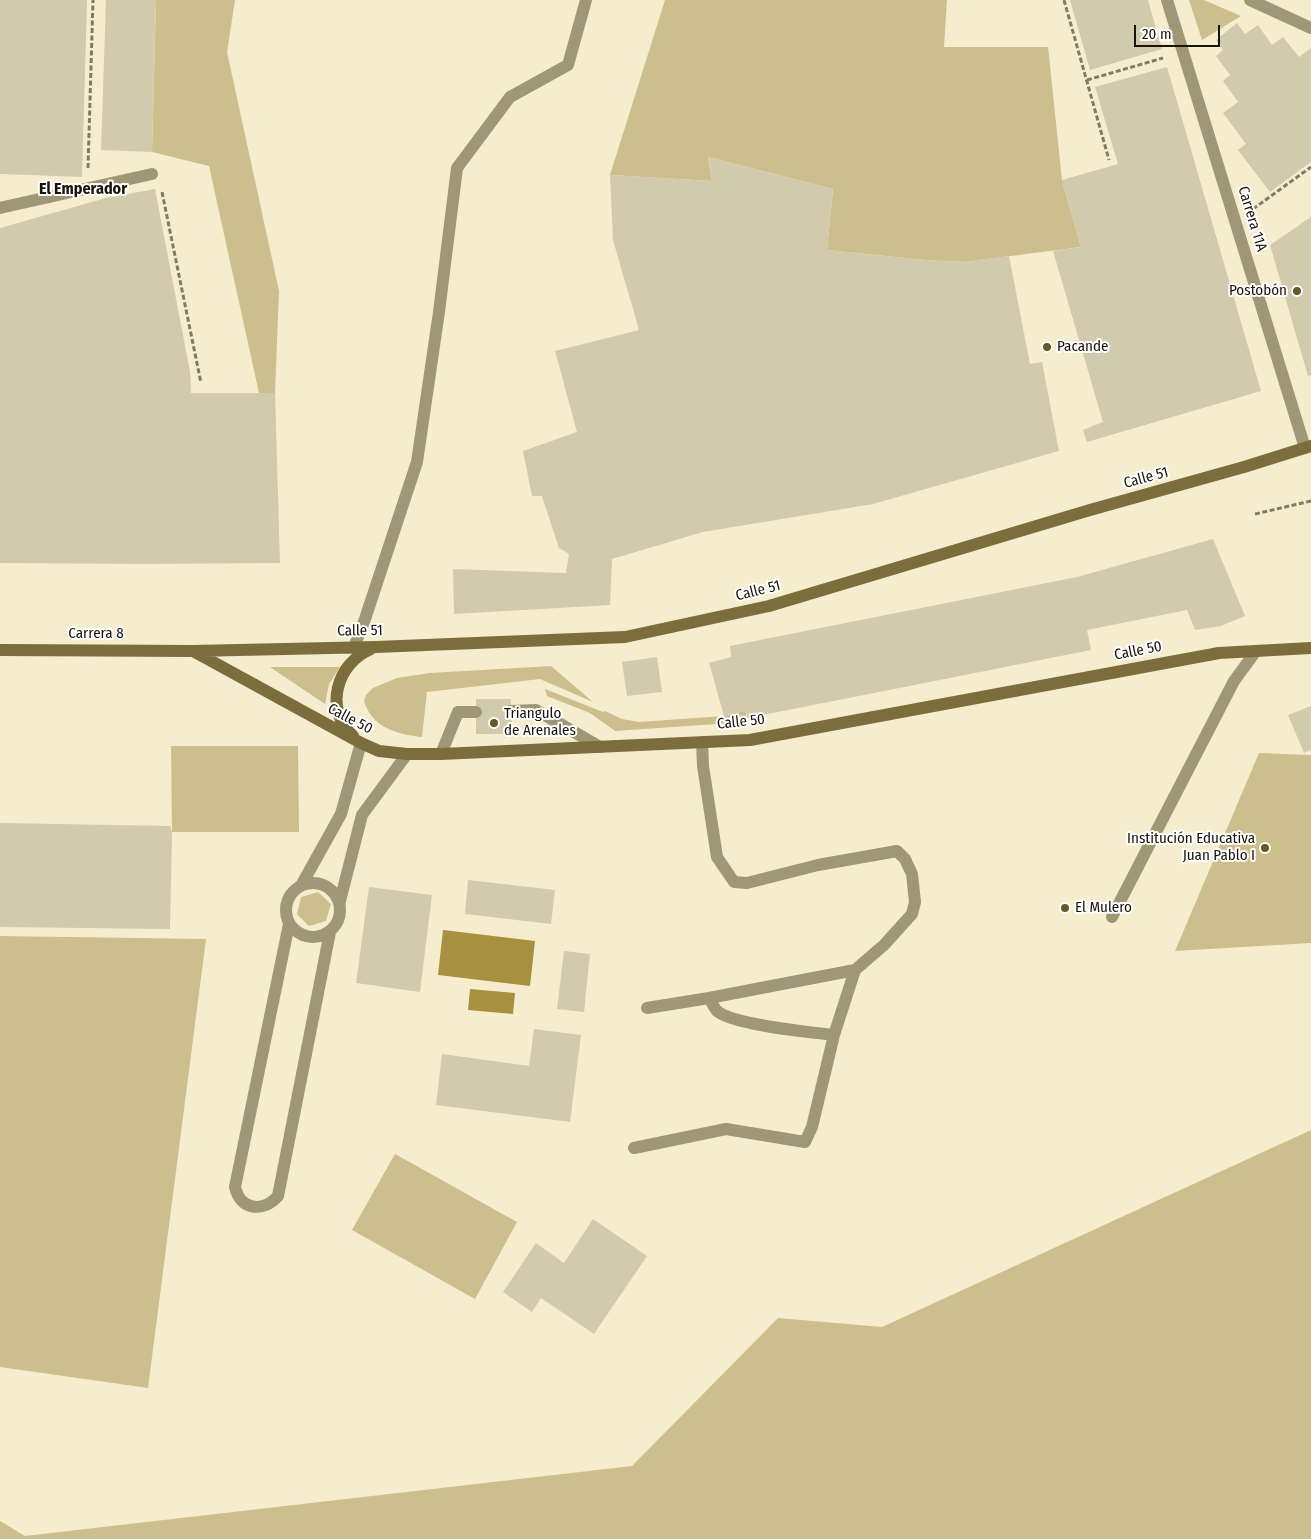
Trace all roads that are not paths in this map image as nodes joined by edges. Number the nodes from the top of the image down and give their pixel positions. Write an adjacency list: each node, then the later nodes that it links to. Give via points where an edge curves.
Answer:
1 (586, 0): 8 (street, via 568,65 510,97 458,168 417,462)
2 (1168, 0): 7 (street, Carrera 11A)
3 (1250, 0): 4 (street)
4 (1311, 28)
5 (148, 175): 6 (street)
6 (0, 208)
7 (1308, 447): 9 (main road, Calle 51, via 769,606 625,637)
8 (354, 647): 9 (main road, Calle 51); 13 (main road, Calle 51)
9 (376, 647): 17 (main road, via 360,654 347,666 339,681 336,699 339,716 347,731)
10 (1311, 648): 12 (main road, Calle 50)
11 (0, 650): 13 (main road, Carrera 8)
12 (1256, 650): 16 (main road, Calle 50, via 1219,653 750,740); 23 (street, via 1234,681)
13 (193, 651): 17 (main road, Calle 50)
14 (511, 711): 18 (street, via 536,710)
15 (476, 712): 20 (street, via 458,712)
16 (702, 742): 18 (main road, Calle 50); 26 (street, via 718,857 734,882 747,884 818,864 897,851 905,859 912,874 915,902 912,914)
17 (361, 743): 19 (main road, Calle 50, via 380,752); 21 (street, via 342,814)
18 (600, 747): 20 (main road, Calle 50)
19 (407, 754): 20 (main road, Calle 50); 22 (street, via 362,815)
20 (440, 754)
21 (302, 884): 22 (street, via 324,884); 24 (street, via 286,901)
22 (340, 901): 25 (street, via 341,912)
23 (1112, 917)
24 (290, 924): 25 (street, via 297,933 308,937); 25 (street, via 235,1187 238,1197 252,1207 268,1206 278,1196)
25 (330, 932)
26 (855, 970): 27 (street); 29 (street)
27 (709, 998): 28 (street); 29 (street, via 717,1011 730,1018)
28 (647, 1008)
29 (834, 1035): 30 (street, via 812,1126 805,1142 726,1129)
30 (634, 1148)

